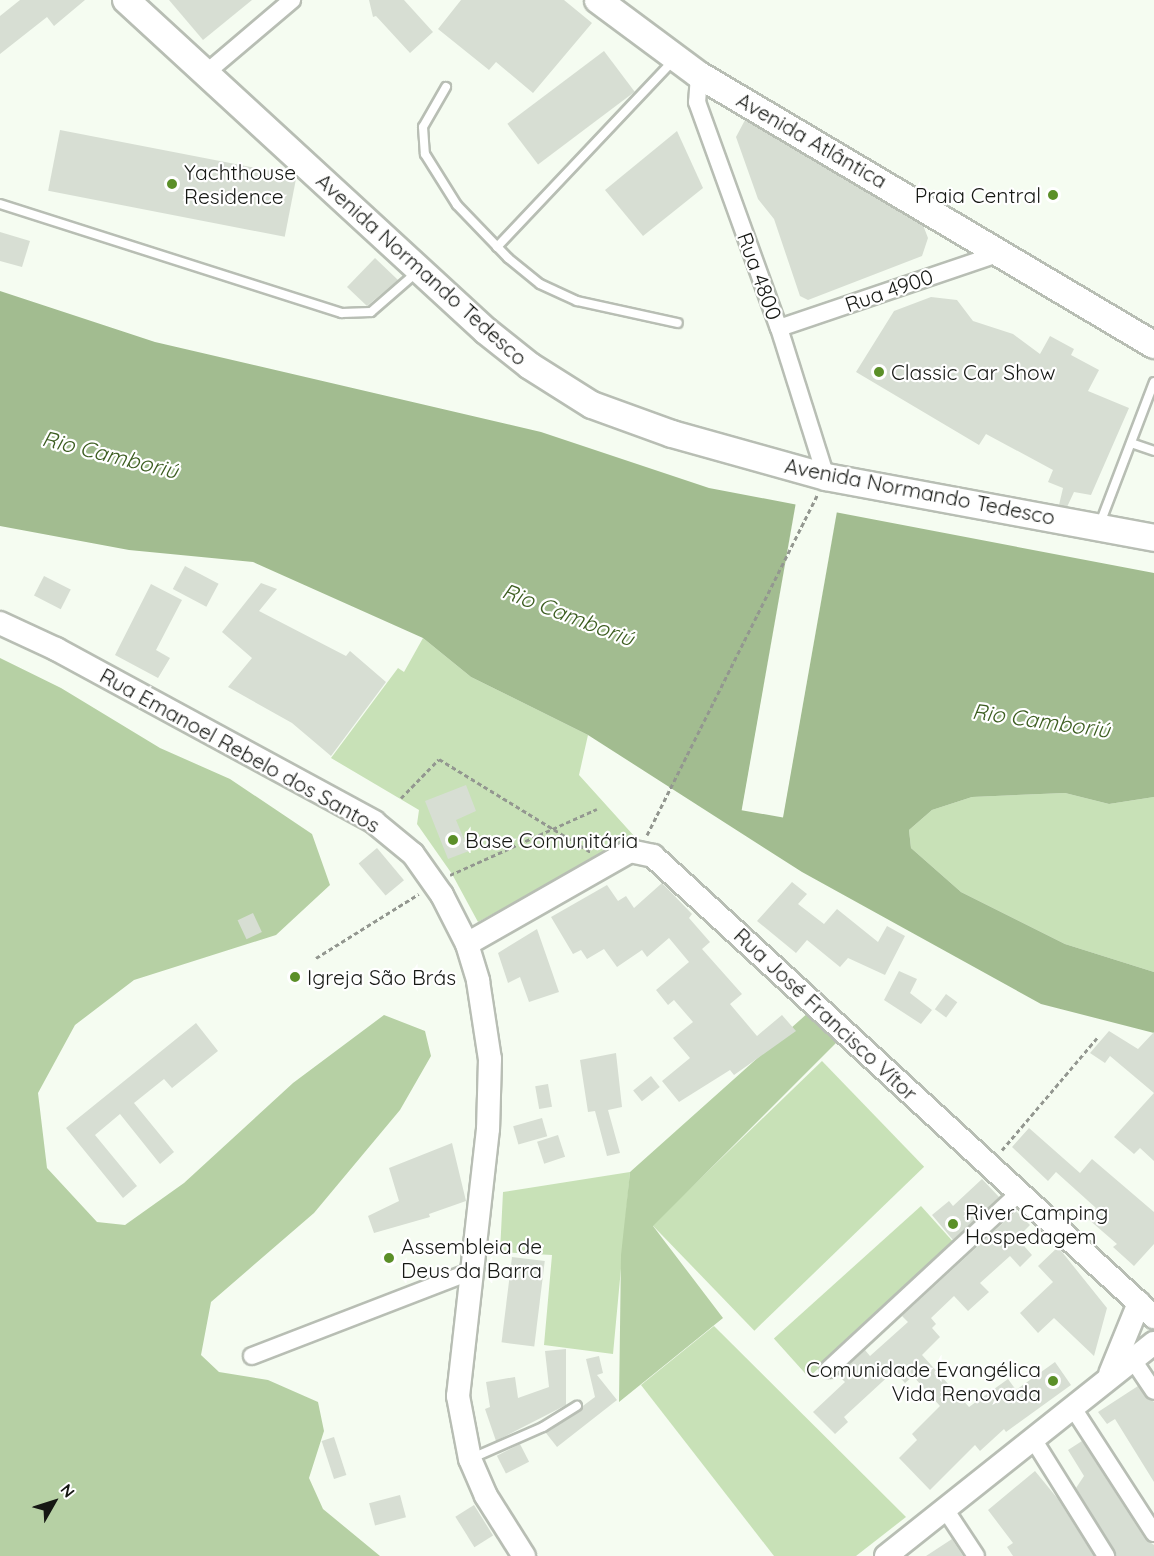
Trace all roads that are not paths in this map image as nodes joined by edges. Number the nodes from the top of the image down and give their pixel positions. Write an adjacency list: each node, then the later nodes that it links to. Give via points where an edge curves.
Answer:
1 (126, 0): 5 (main road, Avenida Normando Tedesco)
2 (292, 0): 5 (street)
3 (598, 0): 4 (main road, Avenida Atlântica)
4 (676, 58): 6 (main road, Avenida Atlântica); 9 (lane)
5 (206, 73): 11 (main road, Avenida Normando Tedesco)
6 (699, 75): 10 (main road, Avenida Atlântica); 13 (street, Rua 4800, via 697,102)
7 (446, 87): 9 (lane, via 423,127 425,154 457,205)
8 (0, 204): 11 (lane, via 342,313 371,312)
9 (497, 247): 12 (lane, via 540,284 577,301)
10 (1000, 253): 13 (street, Rua 4900); 14 (main road, Avenida Atlântica)
11 (419, 270): 18 (main road, Avenida Normando Tedesco, via 530,366 592,405)
12 (678, 323)
13 (779, 328): 18 (street, Rua 4800)
14 (1154, 345)
15 (1154, 382): 16 (lane)
16 (1131, 443): 17 (lane); 19 (lane)
17 (1154, 451)
18 (823, 484): 19 (main road, Avenida Normando Tedesco)
19 (1099, 526): 20 (main road, Avenida Normando Tedesco)
20 (1154, 538)
21 (0, 623): 22 (main road, Rua Emanoel Rebelo dos Santos, via 56,648 374,822 444,879)
22 (467, 944): 23 (main road, Rua José Francisco Vítor, via 630,851 653,856); 24 (main road, Rua Emanoel Rebelo dos Santos, via 486,1016 491,1096)
23 (1019, 1193): 25 (main road, Rua José Francisco Vítor); 28 (street)
24 (472, 1271): 27 (street); 34 (main road, Rua Emanoel Rebelo dos Santos, via 458,1396)
25 (1146, 1310): 29 (main road)
26 (1148, 1349): 29 (main road); 30 (street)
27 (252, 1356)
28 (829, 1369)
29 (1106, 1381): 32 (main road)
30 (1154, 1391)
31 (576, 1406): 34 (lane, via 543,1427)
32 (1073, 1408): 33 (main road); 36 (street)
33 (1033, 1439): 35 (main road); 40 (street)
34 (470, 1459): 37 (main road, Rua Emanoel Rebelo dos Santos, via 486,1496)
35 (945, 1509): 38 (main road); 39 (street)
36 (1154, 1533)
37 (524, 1556)
38 (886, 1556)
39 (976, 1556)
40 (1106, 1556)

